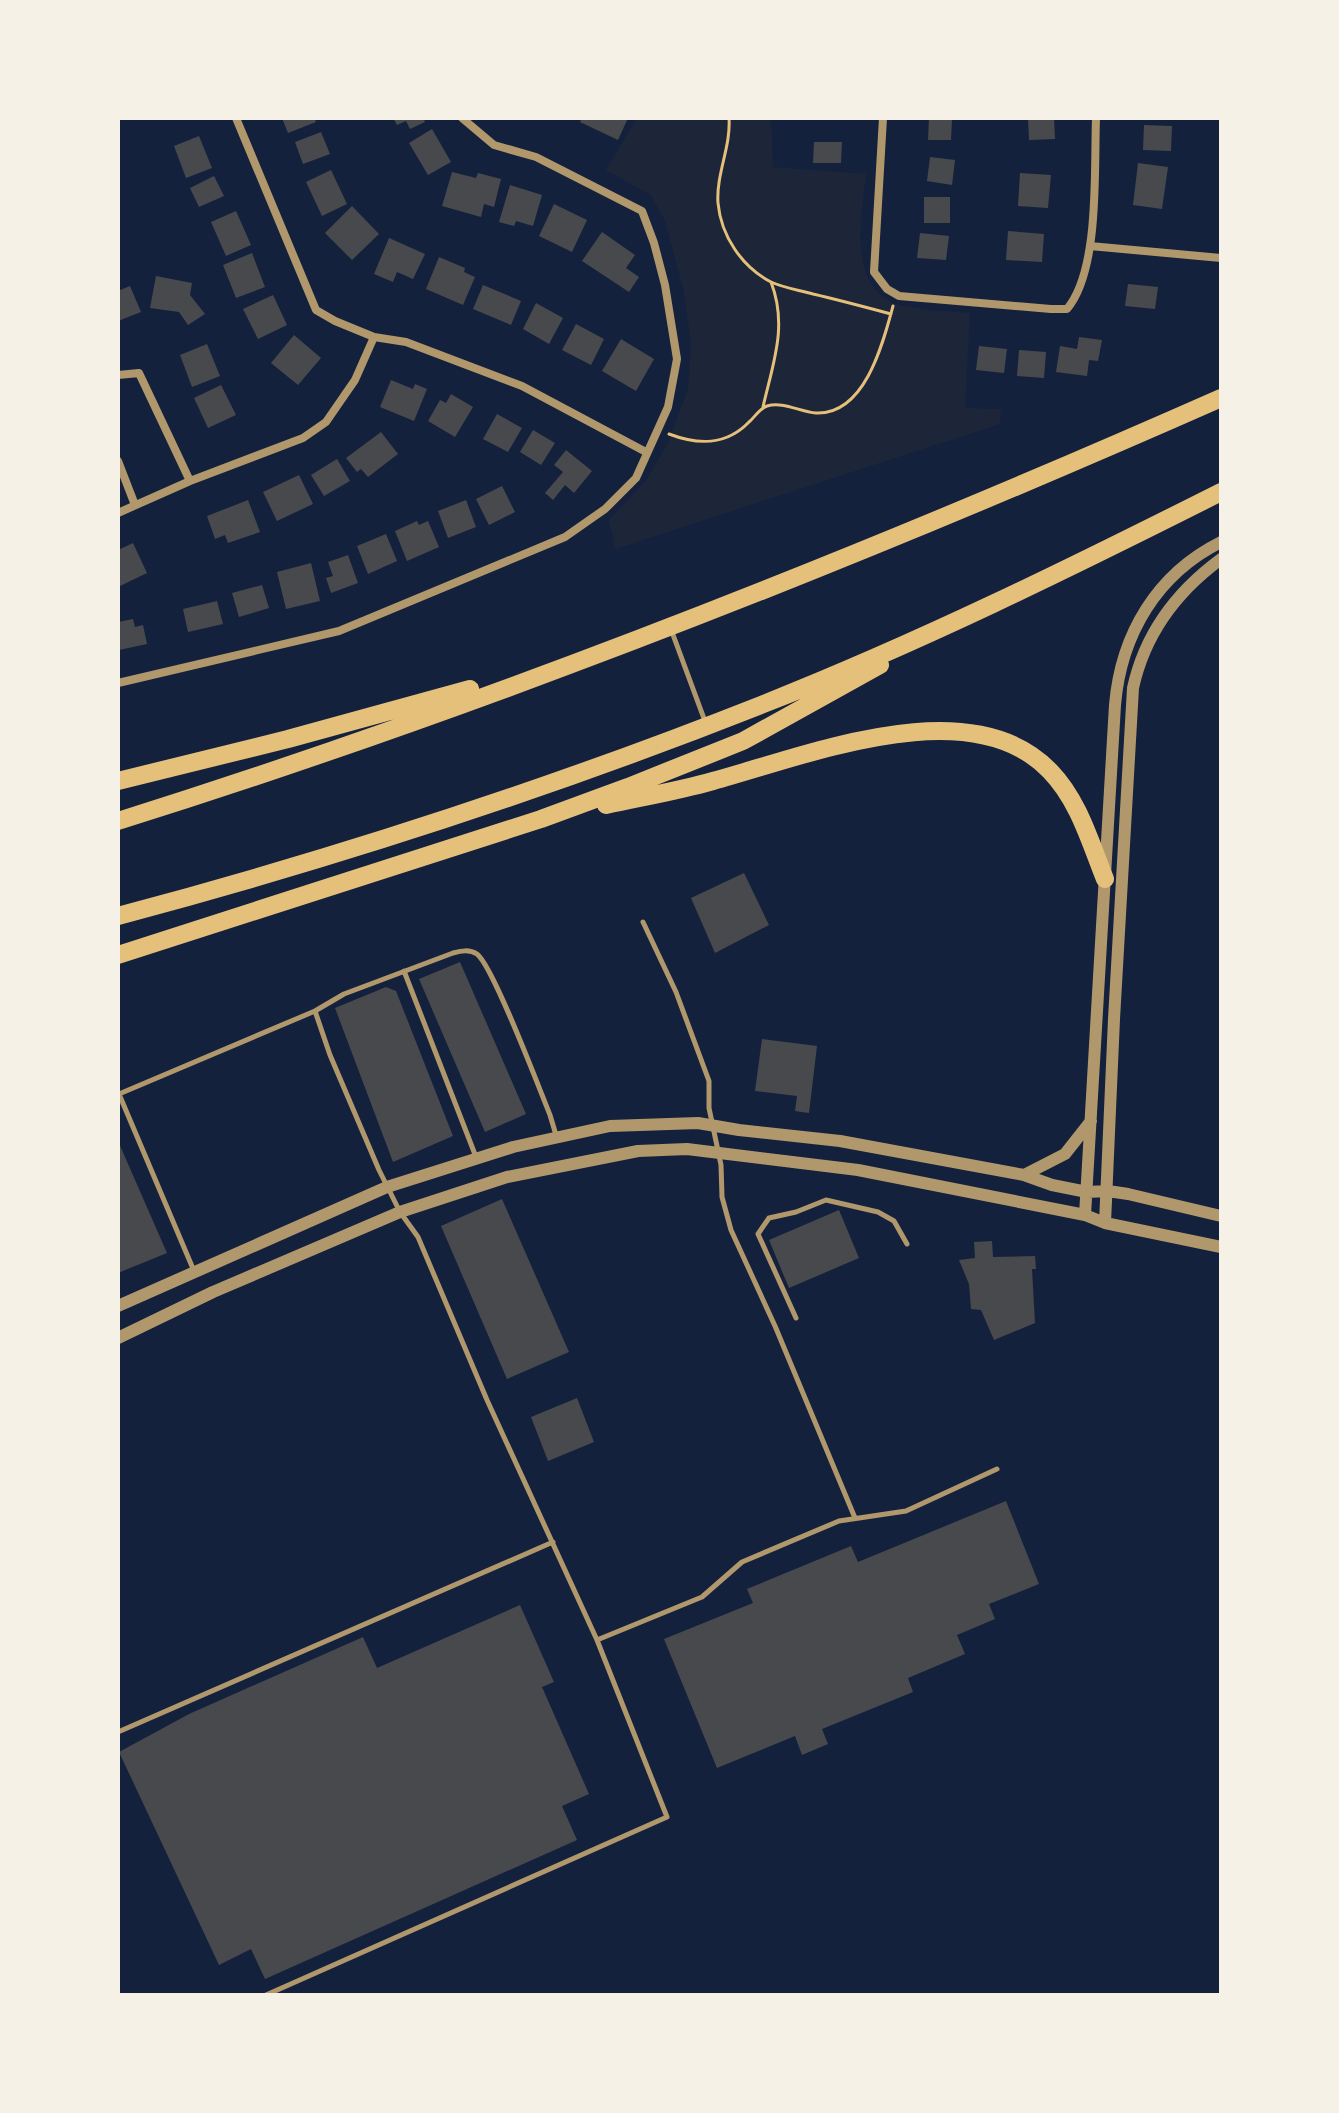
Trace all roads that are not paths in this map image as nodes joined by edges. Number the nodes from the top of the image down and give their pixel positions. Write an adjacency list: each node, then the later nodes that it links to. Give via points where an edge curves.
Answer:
1 (236, 118): 7 (street, via 316,310)
2 (462, 118): 10 (street, via 494,145 536,157 642,211 665,285 677,359 668,407)
3 (883, 118): 5 (street, via 874,272 887,289 899,296 1067,309 1078,296)
4 (1096, 118): 5 (street)
5 (1090, 246): 6 (street)
6 (1221, 258)
7 (374, 337): 10 (street, via 406,342 522,386); 12 (street, via 355,380 326,422 303,438)
8 (118, 375): 12 (street, via 139,373)
9 (1221, 398): 19 (highway, via 926,526)
10 (646, 452): 21 (street, via 636,478 605,509 565,537 339,631)
11 (118, 461): 14 (street)
12 (190, 481): 14 (street)
13 (1221, 492): 18 (highway)
14 (135, 505): 15 (street)
15 (118, 513)
16 (1221, 542): 26 (street, via 1162,586 1125,651 1116,692)
17 (1221, 559): 40 (street, via 1162,617 1133,688)
18 (977, 611): 22 (highway); 24 (highway, via 743,741)
19 (670, 627): 20 (highway); 22 (lane)
20 (597, 654): 23 (highway); 25 (highway)
21 (118, 683)
22 (706, 726): 27 (highway, via 410,831)
23 (118, 781)
24 (541, 819): 26 (highway, via 885,735 954,731 999,740 1049,770 1073,802); 29 (highway)
25 (118, 821)
26 (1105, 879): 33 (street)
27 (118, 916)
28 (643, 922): 34 (lane, via 709,1081)
29 (118, 955)
30 (404, 971): 31 (lane); 35 (lane, via 462,951 481,958); 37 (lane)
31 (315, 1011): 32 (lane); 39 (lane)
32 (118, 1094): 48 (lane)
33 (1092, 1120): 38 (street, via 1065,1154); 41 (street)
34 (712, 1124): 35 (street, via 610,1126); 36 (lane); 38 (street)
35 (556, 1136): 37 (street)
36 (719, 1153): 42 (street, via 638,1151 558,1165); 43 (street, via 858,1170); 53 (lane, via 723,1206 731,1230)
37 (476, 1158): 39 (street)
38 (1024, 1175): 41 (street)
39 (387, 1187): 42 (lane); 48 (street)
40 (1108, 1191): 41 (street); 44 (street); 45 (street)
41 (1087, 1192): 43 (street)
42 (400, 1212): 51 (street); 54 (lane, via 418,1237)
43 (1085, 1215): 45 (street)
44 (1221, 1216)
45 (1105, 1223): 47 (street)
46 (907, 1244): 50 (lane, via 886,1216 826,1200 769,1218 758,1234)
47 (1221, 1247)
48 (194, 1271): 49 (street)
49 (118, 1306)
50 (796, 1318)
51 (118, 1338)
52 (997, 1469): 53 (lane, via 906,1511)
53 (855, 1518): 55 (lane, via 742,1562 702,1597)
54 (553, 1542): 55 (lane); 56 (lane)
55 (597, 1640): 57 (lane, via 667,1817)
56 (118, 1732)
57 (266, 1995)

